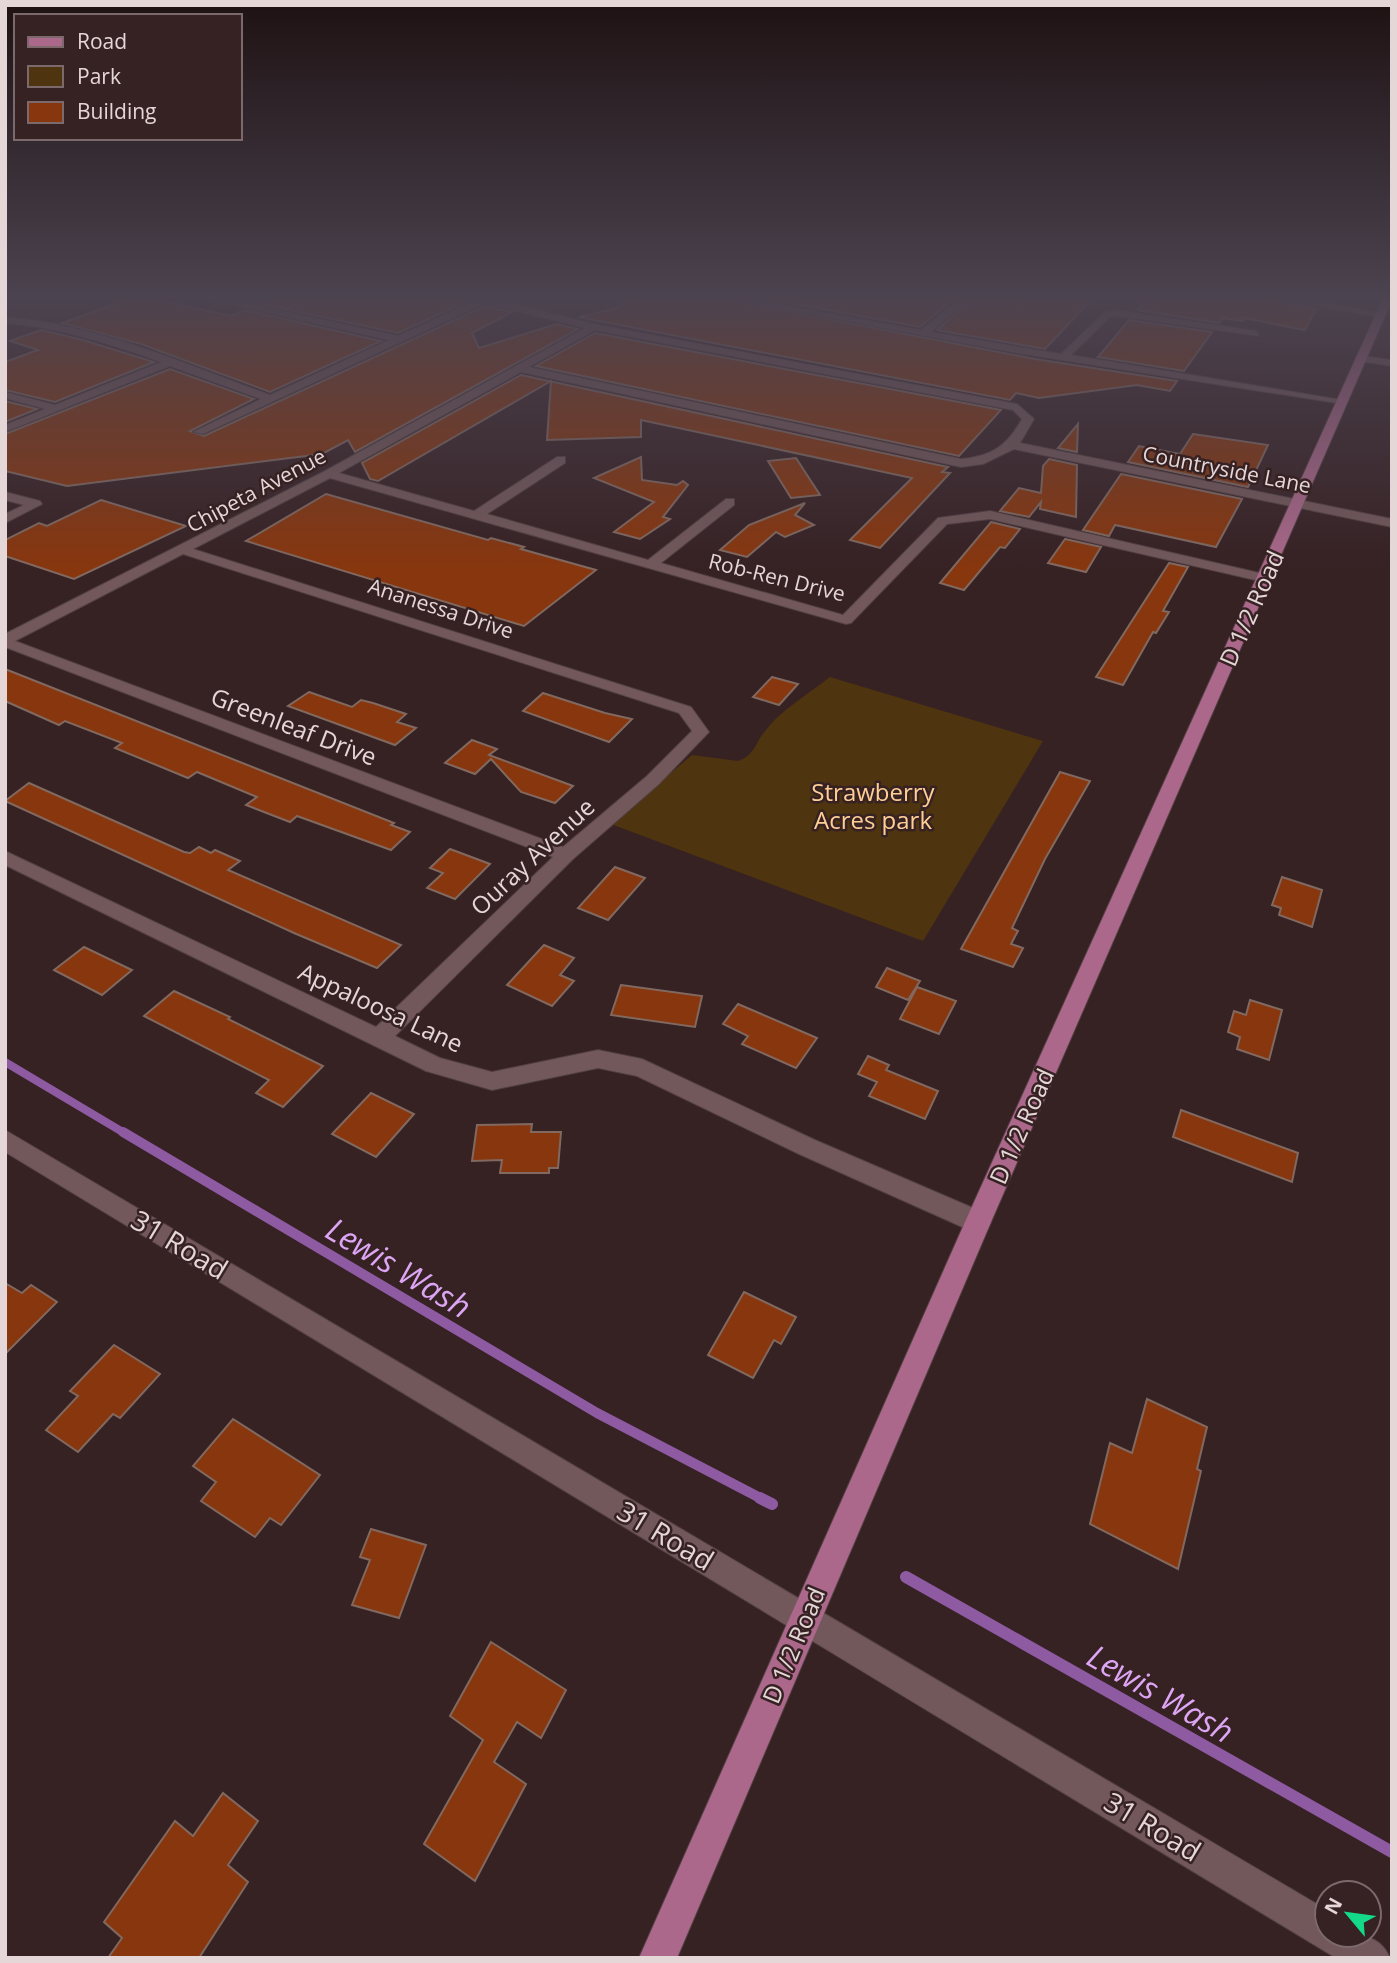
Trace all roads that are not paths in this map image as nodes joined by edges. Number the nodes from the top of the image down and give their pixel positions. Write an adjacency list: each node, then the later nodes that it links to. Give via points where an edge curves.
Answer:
1 (106, 388): 12 (street)
2 (238, 388): 10 (street)
3 (295, 388): 10 (street)
4 (484, 388): 17 (street, Chipeta Avenue)
5 (610, 388): 15 (street, via 961,463 979,461)
6 (914, 388): 15 (street, via 1017,407 1028,419)
7 (1258, 388): 11 (street)
8 (1349, 388): 11 (main road, D 1/2 Road)
9 (5, 395): 12 (street)
10 (270, 399): 14 (street)
11 (1343, 401): 20 (main road, D 1/2 Road)
12 (54, 408): 13 (street)
13 (5, 429)
14 (199, 432)
15 (1013, 445): 20 (street, Countryside Lane)
16 (561, 460): 21 (street)
17 (330, 474): 21 (street, Rob-Ren Drive); 24 (street, Chipeta Avenue)
18 (5, 496): 22 (street, via 36,504)
19 (730, 502): 25 (street)
20 (1297, 502): 23 (street, Countryside Lane); 26 (main road, D 1/2 Road)
21 (477, 515): 25 (street, Rob-Ren Drive)
22 (5, 519)
23 (1392, 523)
24 (183, 550): 27 (street, Chipeta Avenue); 28 (street, Ananessa Drive)
25 (650, 565): 26 (street, Rob-Ren Drive, via 846,620 943,521 990,515)
26 (1265, 578): 33 (main road, D 1/2 Road)
27 (5, 641): 29 (street, Greenleaf Drive)
28 (685, 710): 29 (street, Ouray Avenue, via 701,732)
29 (566, 855): 31 (street, Ouray Avenue)
30 (5, 857): 31 (street, Appaloosa Lane)
31 (380, 1037): 33 (street, Appaloosa Lane, via 434,1065 492,1082 598,1059 642,1068)
32 (5, 1140): 34 (street, 31 Road)
33 (978, 1222): 34 (main road, D 1/2 Road)
34 (805, 1618): 35 (street, 31 Road); 36 (main road, D 1/2 Road)
35 (1313, 1923)
36 (658, 1958)

